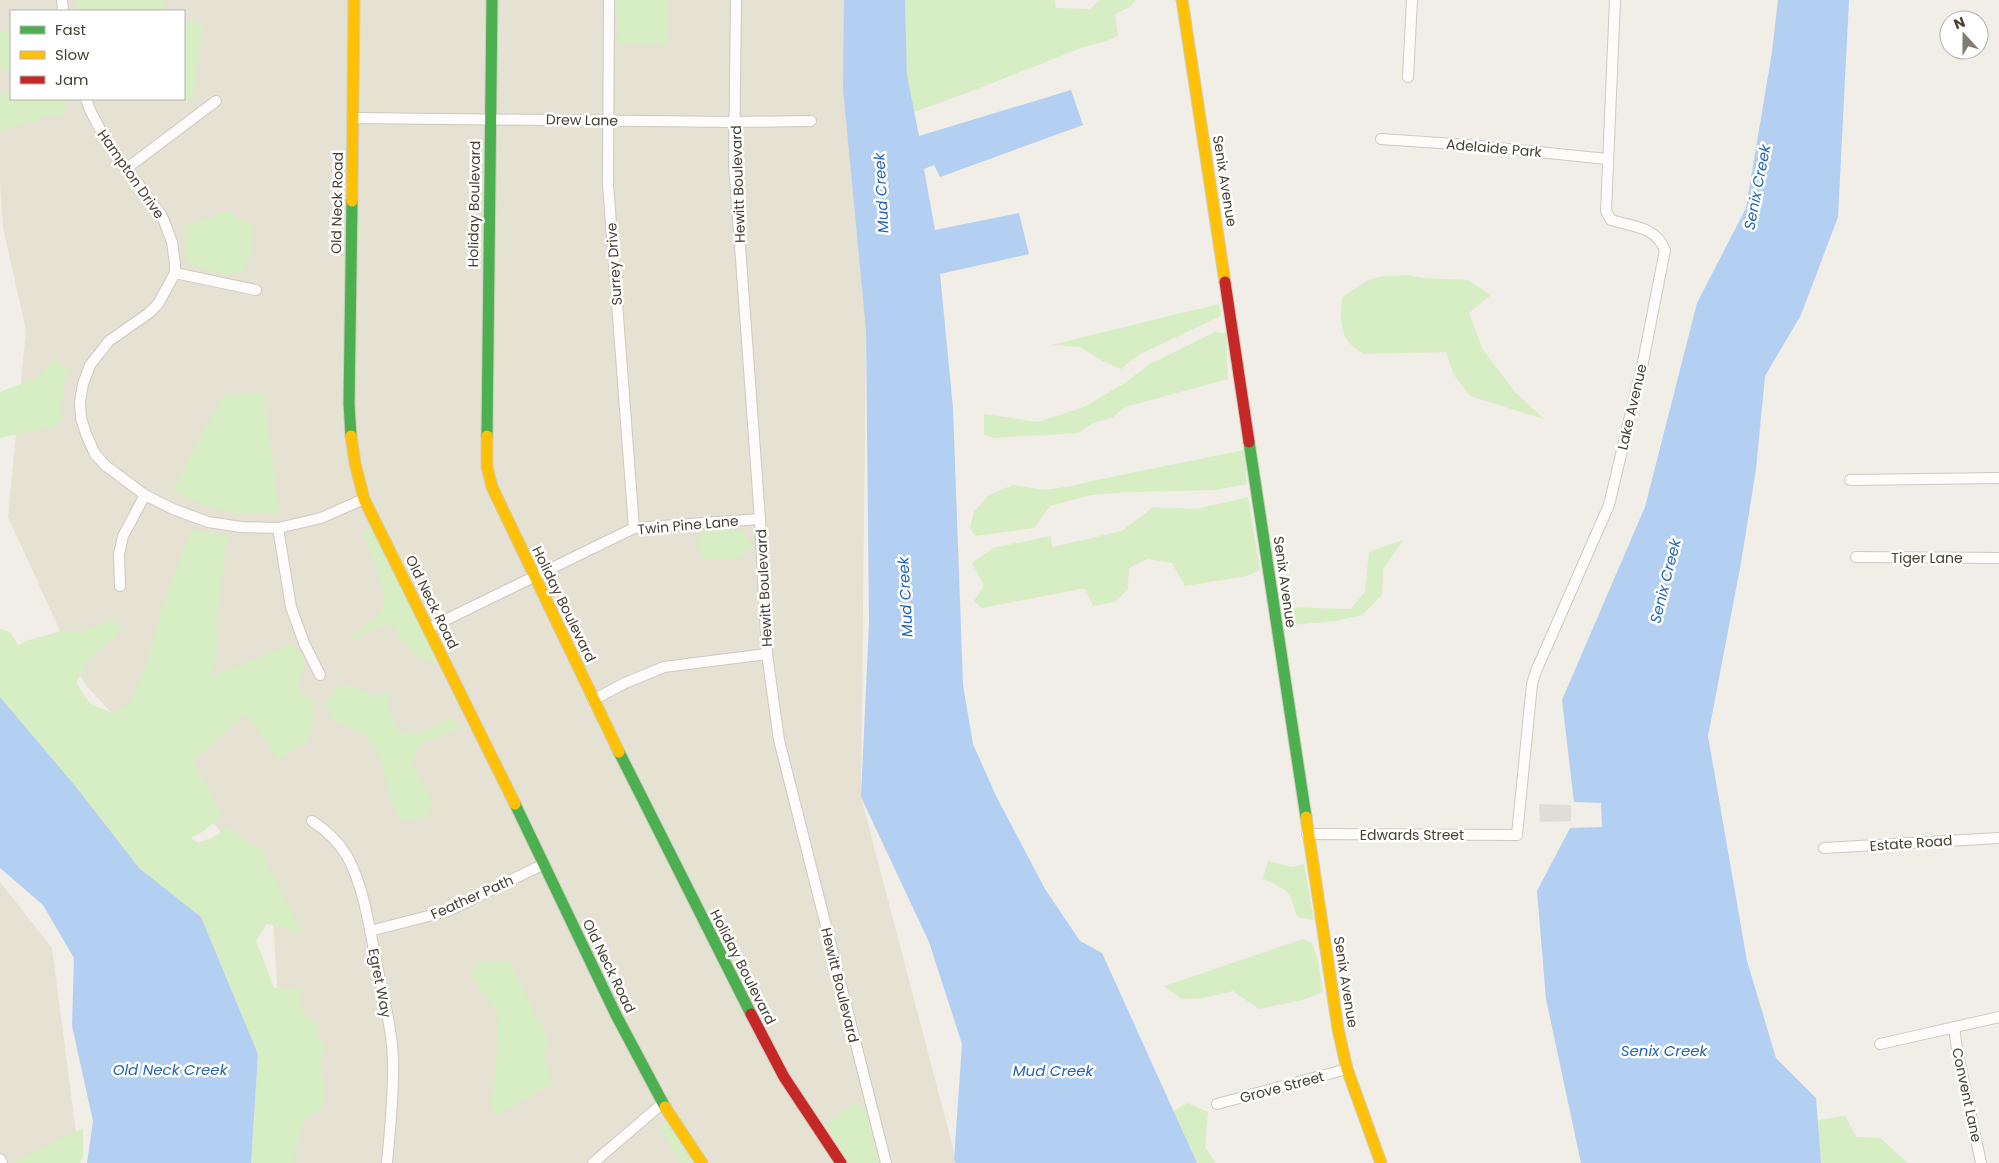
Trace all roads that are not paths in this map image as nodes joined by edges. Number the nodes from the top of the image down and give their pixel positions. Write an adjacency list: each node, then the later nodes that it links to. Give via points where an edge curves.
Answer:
1 (354, 0): 11 (street, Old Neck Road)
2 (492, 0): 12 (street, Holiday Boulevard)
3 (609, 0): 13 (street, Surrey Drive)
4 (736, 0): 15 (street, Hewitt Boulevard)
5 (1182, 0): 37 (street, Senix Avenue)
6 (1412, 0): 8 (street)
7 (1614, 0): 17 (street, Lake Avenue)
8 (1408, 78)
9 (86, 100): 18 (street, Hampton Drive, via 106,141)
10 (216, 101): 18 (street)
11 (354, 118): 12 (street, Drew Lane); 24 (street, Old Neck Road, via 349,426 355,470)
12 (490, 118): 13 (street, Drew Lane); 30 (street, Holiday Boulevard, via 487,467 497,500)
13 (608, 121): 15 (street, Drew Lane); 27 (street, Surrey Drive, via 609,194)
14 (811, 121): 15 (street, Drew Lane)
15 (735, 122): 25 (street, Hewitt Boulevard, via 734,164)
16 (1381, 139): 17 (street, Adelaide Park)
17 (1607, 159): 38 (street, Lake Avenue, via 1606,211 1611,220 1651,232 1660,239 1665,250 1643,362 1609,505 1532,684)
18 (127, 168): 19 (street, Hampton Drive, via 168,228)
19 (175, 273): 20 (street); 23 (street, via 149,314 122,330 98,352 83,384 80,401 81,418 95,454)
20 (256, 290)
21 (1999, 478): 22 (street)
22 (1850, 480)
23 (145, 495): 26 (street, via 173,510 208,522); 31 (street, via 122,536)
24 (364, 499): 26 (street, via 321,518); 32 (street, Old Neck Road)
25 (760, 519): 27 (street, Twin Pine Lane); 33 (street, Hewitt Boulevard)
26 (278, 528): 34 (street, via 291,607)
27 (634, 528): 30 (street, Twin Pine Lane)
28 (1856, 557): 29 (street, Tiger Lane)
29 (1999, 558)
30 (535, 575): 32 (street, Twin Pine Lane); 35 (street, Holiday Boulevard)
31 (120, 586)
32 (429, 628): 41 (street, Old Neck Road)
33 (767, 654): 35 (street, via 664,667); 55 (street, Hewitt Boulevard, via 779,740)
34 (320, 675)
35 (593, 700): 54 (street, Holiday Boulevard, via 770,1052)
36 (312, 821): 42 (street, Egret Way, via 328,831 346,855)
37 (1308, 834): 38 (street, Edwards Street); 46 (street, Senix Avenue)
38 (1517, 835)
39 (1999, 838): 40 (street, Estate Road)
40 (1824, 848)
41 (544, 864): 42 (street, Feather Path, via 448,911); 47 (street, Old Neck Road, via 616,1015)
42 (370, 930): 51 (street, Egret Way, via 392,1053 393,1089)
43 (1999, 1017): 44 (street)
44 (1954, 1027): 45 (street); 57 (street, Convent Lane)
45 (1880, 1044)
46 (1347, 1069): 48 (street, Grove Street); 56 (street, Senix Avenue)
47 (663, 1103): 52 (street); 53 (street, Old Neck Road)
48 (1217, 1104)
49 (0, 1159): 50 (street)
50 (2, 1163)
51 (387, 1163)
52 (593, 1163)
53 (702, 1163)
54 (841, 1163)
55 (886, 1163)
56 (1380, 1163)
57 (1981, 1163)

